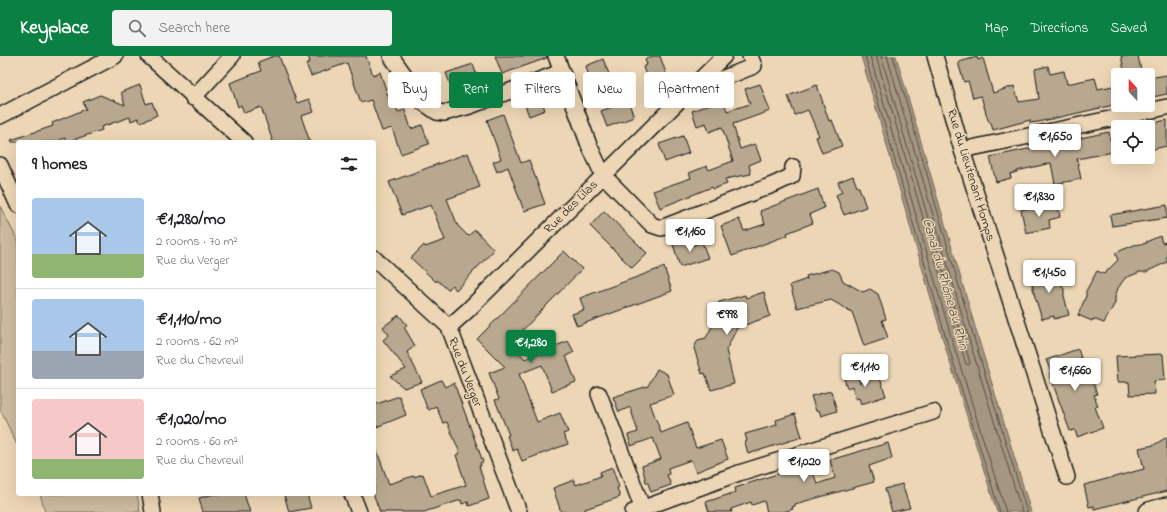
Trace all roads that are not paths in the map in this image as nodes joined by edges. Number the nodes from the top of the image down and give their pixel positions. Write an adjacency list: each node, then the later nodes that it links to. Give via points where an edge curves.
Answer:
1 (115, 56): 17 (street)
2 (149, 56): 13 (street)
3 (232, 56): 13 (street)
4 (391, 56): 12 (street, via 424,103 444,113 454,112)
5 (556, 56): 9 (street)
6 (724, 56): 10 (street, Rue des Lilas)
7 (750, 56): 11 (street, via 754,66)
8 (935, 56): 19 (street, Rue du Lieutenant Homps)
9 (561, 72)
10 (707, 72)
11 (734, 74)
12 (511, 91)
13 (193, 98): 18 (street)
14 (1167, 107): 19 (street)
15 (575, 108): 23 (street)
16 (670, 108): 23 (street, Rue des Lilas)
17 (0, 116)
18 (236, 140)
19 (962, 150): 30 (street, Rue du Lieutenant Homps)
20 (0, 165): 24 (street)
21 (794, 167): 23 (street, via 792,176 786,180 661,228 652,225)
22 (0, 175): 24 (street)
23 (603, 175): 27 (street, Rue des Lilas)
24 (10, 189): 25 (street)
25 (16, 201)
26 (376, 260): 27 (street, Rue du Verger)
27 (449, 327): 34 (street, Rue du Verger)
28 (599, 394): 35 (street)
29 (933, 412): 35 (street, via 739,473)
30 (1067, 477)
31 (150, 496): 36 (street)
32 (353, 496): 37 (street)
33 (1167, 507): 38 (main road)
34 (516, 511)
35 (640, 511)
36 (154, 512)
37 (358, 512)
38 (1149, 512)

